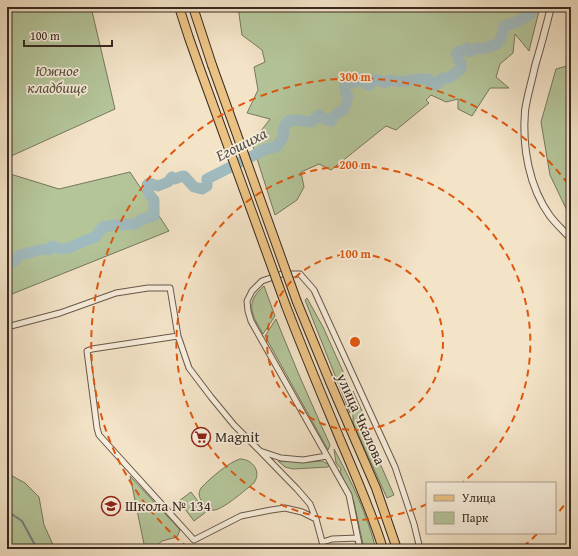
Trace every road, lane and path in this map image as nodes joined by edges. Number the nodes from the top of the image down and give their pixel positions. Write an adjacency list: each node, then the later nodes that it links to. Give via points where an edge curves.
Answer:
1 (179, 7): 14 (main road, улица Чкалова, bridge, via 302,350 365,496)
2 (193, 7): 15 (main road, улица Чкалова, bridge, via 297,302 376,488)
3 (551, 7): 4 (street, via 529,91 525,138 528,161 539,198 551,217)
4 (571, 239)
5 (7, 327): 6 (street, via 60,313 116,293 148,288 170,288)
6 (178, 336): 7 (street, via 189,368 234,425); 9 (street, via 86,351 99,435 194,540 241,516 270,510 285,508)
7 (260, 451): 8 (street, via 281,458 303,460); 9 (street, via 310,504)
8 (327, 456): 10 (street, via 349,495); 16 (street, via 250,321 247,301 252,291 262,281 282,274 300,274 314,290 395,467)
9 (316, 519): 11 (street)
10 (358, 538): 11 (street); 13 (street)
11 (323, 542): 12 (street)
12 (324, 549)
13 (360, 549)
14 (383, 549)
15 (397, 549)
16 (420, 549)

